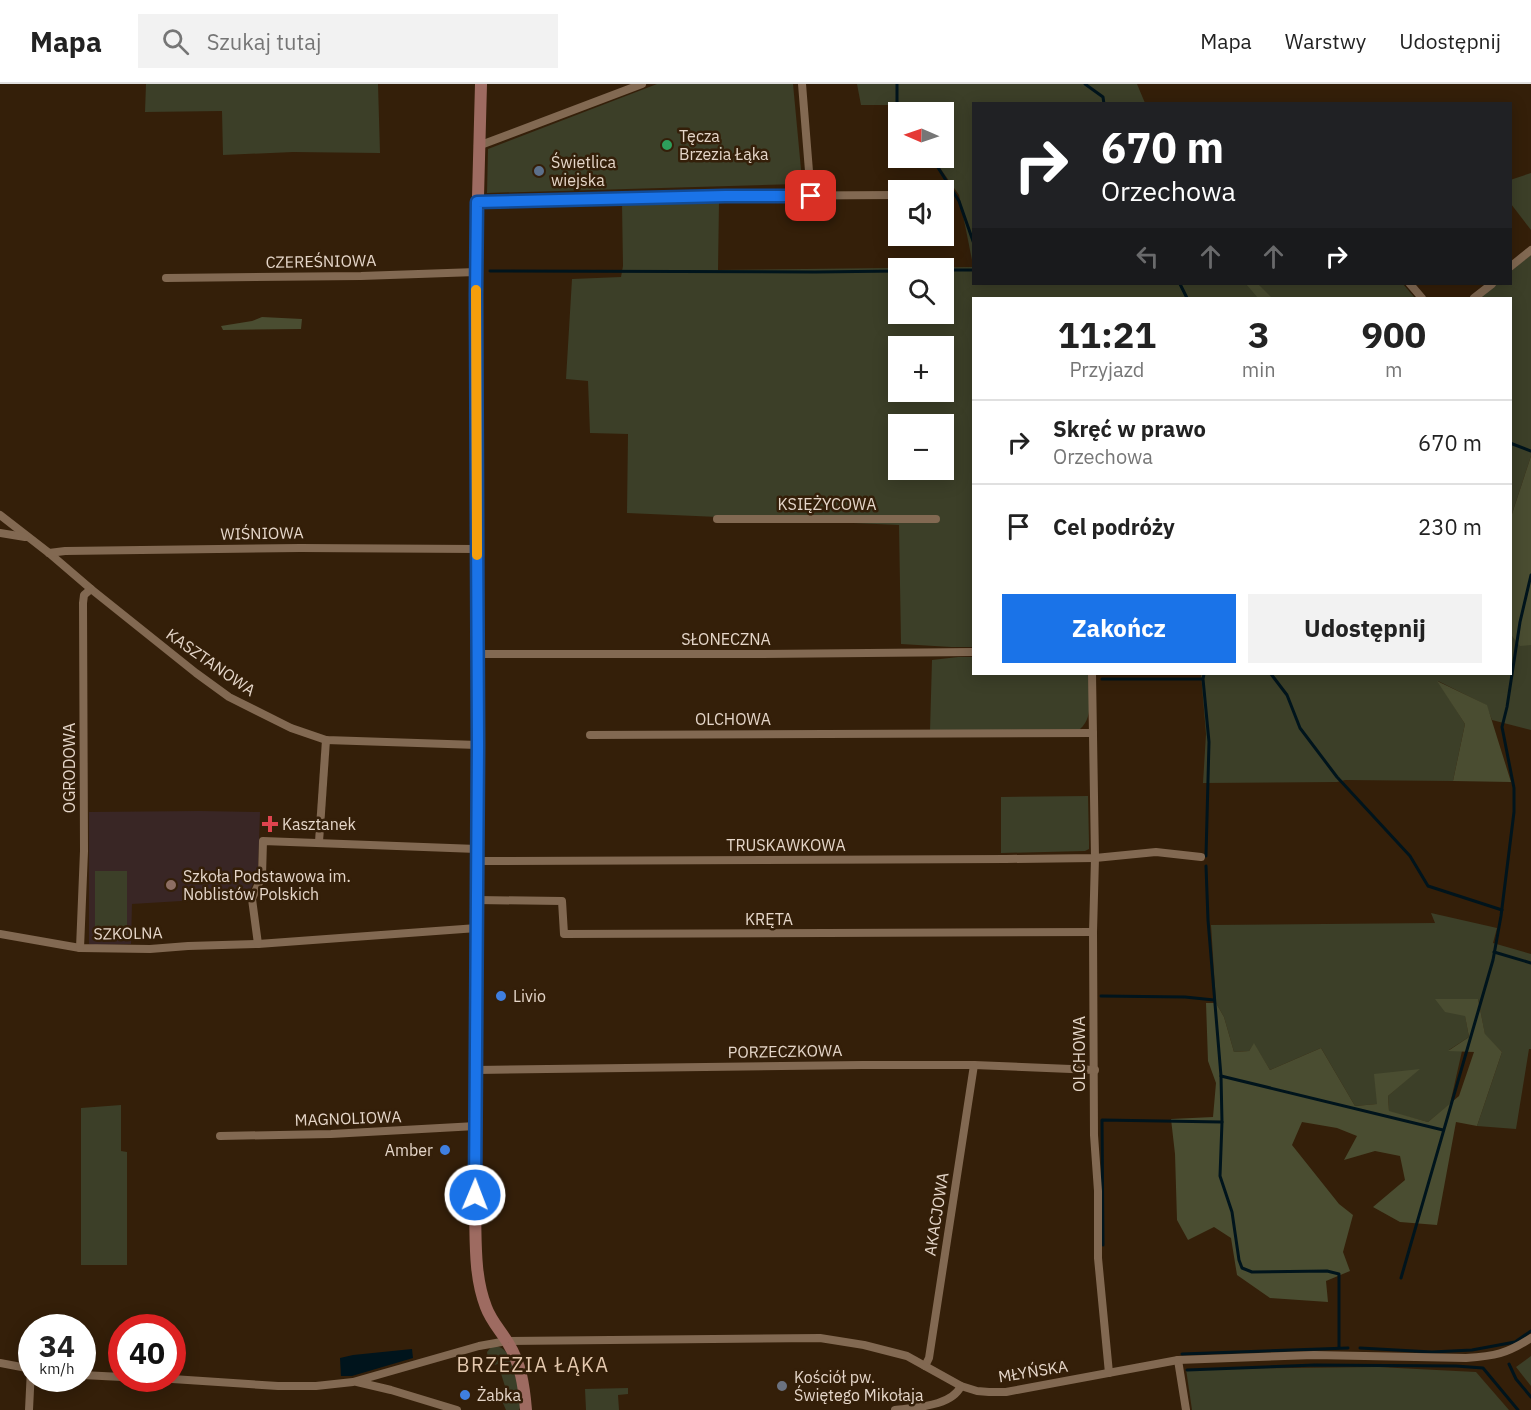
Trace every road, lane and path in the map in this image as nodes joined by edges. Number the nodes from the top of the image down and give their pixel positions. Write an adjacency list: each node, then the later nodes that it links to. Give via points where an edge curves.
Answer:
1 (481, 84): 4 (street)
2 (642, 84): 4 (street)
3 (802, 84): 6 (street)
4 (478, 146): 7 (street)
5 (888, 195): 6 (street)
6 (811, 196): 7 (street)
7 (477, 202): 10 (street)
8 (1531, 250): 9 (street)
9 (1512, 265)
10 (476, 272): 11 (street, CZEREŚNIOWA); 21 (street)
11 (166, 278)
12 (1411, 285): 14 (street)
13 (1491, 285): 15 (street)
14 (1421, 297)
15 (1475, 297)
16 (0, 516): 20 (street, KASZTANOWA)
17 (717, 519): 18 (street, KSIĘŻYCOWA)
18 (936, 519)
19 (0, 533): 20 (street)
20 (29, 538): 22 (street, KASZTANOWA)
21 (477, 549): 22 (street, WIŚNIOWA); 25 (street)
22 (49, 553): 23 (street, KASZTANOWA)
23 (91, 589): 29 (street, KASZTANOWA, via 229,697 291,728); 40 (street, OGRODOWA, via 84,595 83,603 84,851)
24 (972, 652): 25 (street, SŁONECZNA)
25 (478, 654): 30 (street)
26 (1092, 675): 27 (street, OLCHOWA)
27 (1093, 733): 28 (street, OLCHOWA); 34 (street, OLCHOWA)
28 (590, 735)
29 (326, 740): 30 (street, KASZTANOWA); 31 (street)
30 (478, 745): 32 (street)
31 (319, 842): 32 (street, TRUSKAWKOWA); 39 (street, TRUSKAWKOWA, via 263,841 262,876 252,899)
32 (477, 855): 34 (street, TRUSKAWKOWA); 35 (street)
33 (1201, 857): 34 (street, TRUSKAWKOWA, via 1156,852)
34 (1095, 858): 37 (street, OLCHOWA)
35 (477, 900): 36 (street); 37 (street, KRĘTA, via 562,901 564,934)
36 (477, 928): 39 (street, SZKOLNA); 42 (street)
37 (1093, 933): 43 (street, OLCHOWA)
38 (0, 934): 40 (street, SZKOLNA)
39 (258, 944): 40 (street, SZKOLNA)
40 (80, 948)
41 (974, 1065): 42 (street, PORZECZKOWA); 43 (street, PORZECZKOWA); 51 (street, AKACJOWA)
42 (476, 1070): 44 (street)
43 (1095, 1070): 52 (street, OLCHOWA, via 1098,1258)
44 (476, 1126): 45 (street, MAGNOLIOWA); 47 (street, via 477,1270 485,1305)
45 (220, 1136)
46 (1531, 1338): 48 (street, MŁYŃSKA, via 1491,1356 1466,1358 1314,1355)
47 (507, 1341): 51 (street, MŁYŃSKA, via 820,1338 864,1344 907,1356); 54 (street, MŁYŃSKA); 59 (street, via 520,1369)
48 (1178, 1360): 52 (street, MŁYŃSKA); 61 (street)
49 (0, 1363): 50 (street)
50 (18, 1366)
51 (925, 1366): 55 (street, MŁYŃSKA)
52 (1109, 1373): 55 (street, MŁYŃSKA, via 1006,1392)
53 (186, 1380): 54 (street, via 278,1386)
54 (353, 1382): 58 (street)
55 (961, 1386): 60 (street, via 958,1393 943,1402)
56 (30, 1392): 57 (street)
57 (29, 1410)
58 (457, 1410)
59 (526, 1410)
60 (895, 1410)
61 (1186, 1410)

